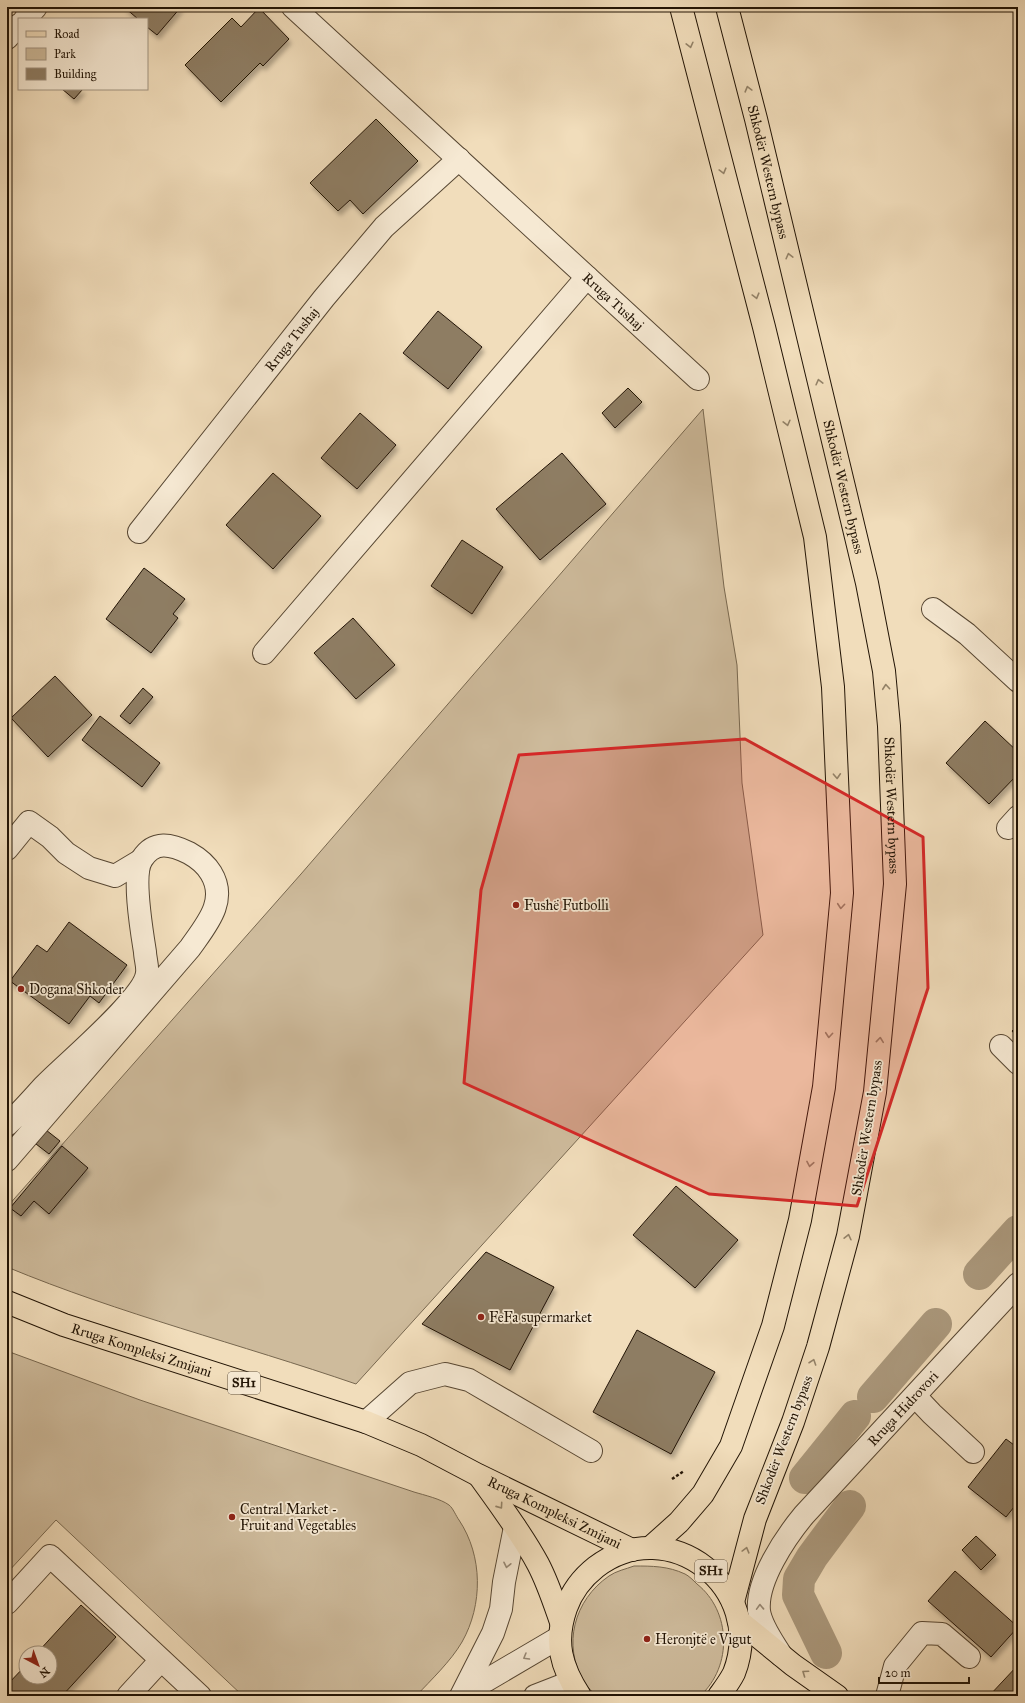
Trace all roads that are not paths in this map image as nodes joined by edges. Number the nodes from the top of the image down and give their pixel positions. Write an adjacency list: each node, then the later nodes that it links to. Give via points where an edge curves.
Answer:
1 (36, 7): 5 (street)
2 (294, 7): 8 (street, Rruga Tushaj)
3 (681, 7): 30 (main road, one-way to 30, via 764,327 815,537 833,687 842,894 824,1087 800,1220 773,1326 731,1446 703,1494 679,1522)
4 (727, 7): 32 (main road, Shkodër Western bypass, one-way to 4, via 754,1519 818,1347 848,1236 875,1092 895,884 889,726 884,671 867,583)
5 (26, 18)
6 (18, 26): 7 (street)
7 (7, 38)
8 (459, 159): 9 (street, Rruga Tushaj); 11 (street, Rruga Tushaj, via 384,227 324,298)
9 (587, 277): 10 (street, Rruga Tushaj); 13 (street)
10 (698, 379)
11 (139, 532)
12 (933, 609): 14 (street, via 967,634)
13 (264, 653)
14 (1018, 681)
15 (7, 849): 16 (street, via 30,822 66,853 89,868 115,876)
16 (140, 861): 19 (street, via 138,898 148,973 138,991 118,1015); 20 (street, via 150,848 163,845 199,858 215,880 218,893 213,912 190,948)
17 (1001, 1046): 18 (street)
18 (1018, 1063)
19 (7, 1125)
20 (7, 1160)
21 (1017, 1288): 23 (street, Rruga Hidrovori)
22 (7, 1302): 24 (main road, Rruga Kompleksi Zmijani / SH1, via 64,1325)
23 (915, 1396): 26 (street); 29 (street, Rruga Hidrovori)
24 (366, 1422): 25 (street, via 410,1383 445,1374 469,1380); 27 (main road, Rruga Kompleksi Zmijani / SH1, via 421,1445)
25 (591, 1451)
26 (973, 1452)
27 (478, 1474): 28 (main road, Rruga Kompleksi Zmijani / SH1, one-way to 28); 30 (main road, Rruga Kompleksi Zmijani / SH1)
28 (515, 1527): 33 (main road, Rruga Kompleksi Zmijani / SH1, via 538,1564 550,1590); 38 (street, one-way to 38, via 501,1609 493,1633)
29 (789, 1535): 32 (street, Rruga Hidrovori, via 764,1559); 34 (street, Rruga Hidrovori, one-way to 29, via 759,1612 760,1590 767,1571)
30 (641, 1549): 32 (main road, SH1, via 668,1550 685,1554 701,1563 726,1588); 33 (main road, SH1, via 607,1559 586,1575 570,1597)
31 (7, 1603): 36 (street, via 50,1556)
32 (735, 1609): 34 (main road, SH1); 42 (main road, SH1, via 740,1648 734,1673)
33 (561, 1630): 37 (main road, SH1, via 560,1653); 38 (street, one-way to 38)
34 (781, 1655): 43 (main road, SH1, one-way to 34)
35 (969, 1656): 44 (street, via 942,1634 922,1633 895,1666)
36 (162, 1660): 39 (street); 40 (street)
37 (576, 1689): 41 (street)
38 (462, 1695)
39 (128, 1696)
40 (200, 1696)
41 (535, 1696)
42 (719, 1696)
43 (837, 1696)
44 (887, 1696)

